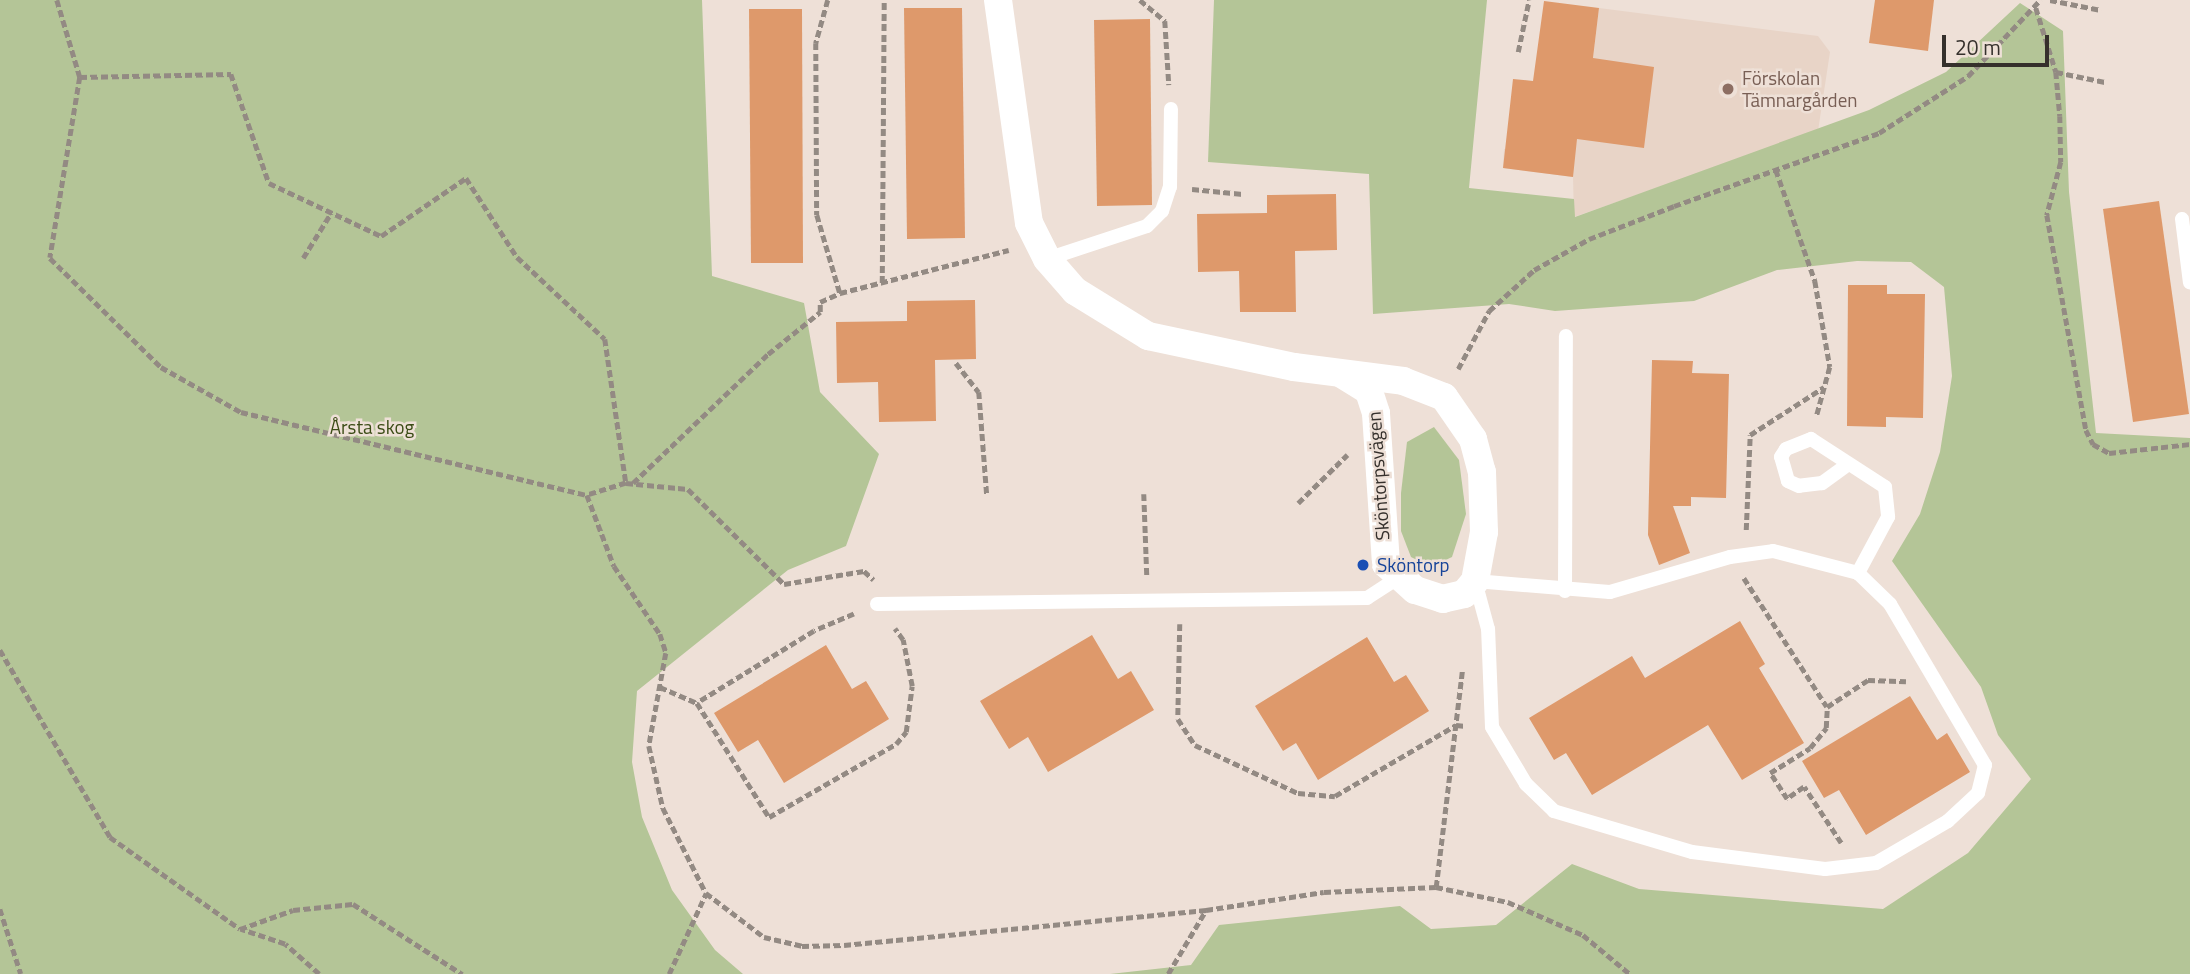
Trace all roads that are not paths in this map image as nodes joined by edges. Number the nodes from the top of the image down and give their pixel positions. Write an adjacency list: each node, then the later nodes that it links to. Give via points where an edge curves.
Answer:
1 (998, 0): 4 (street, Sköntorpsvägen, via 1029,223)
2 (1171, 109): 4 (lane, via 1170,187 1162,212 1147,226)
3 (2182, 219): 5 (lane)
4 (1043, 251): 7 (street, Sköntorpsvägen, via 1074,291 1148,336)
5 (2190, 283)
6 (1566, 336): 12 (lane)
7 (1343, 375): 10 (street, Sköntorpsvägen, via 1369,391 1377,413 1383,546 1386,564); 11 (street, Sköntorpsvägen, via 1403,381 1444,397 1473,439 1482,472 1484,532)
8 (1847, 465): 8 (lane, via 1811,487 1788,481 1781,457 1786,449 1811,439); 9 (lane, via 1875,477 1889,500 1888,517)
9 (1858, 573): 11 (lane, via 1890,604 1985,765 1978,793 1948,821 1876,863 1857,867 1749,863 1692,852 1554,811 1526,784 1492,727 1488,629); 12 (lane, via 1773,551 1730,557 1610,592)
10 (1398, 578): 11 (street, via 1443,599 1464,594); 13 (lane, via 1367,598)
11 (1475, 581): 12 (lane)
12 (1565, 591)
13 (877, 604)

